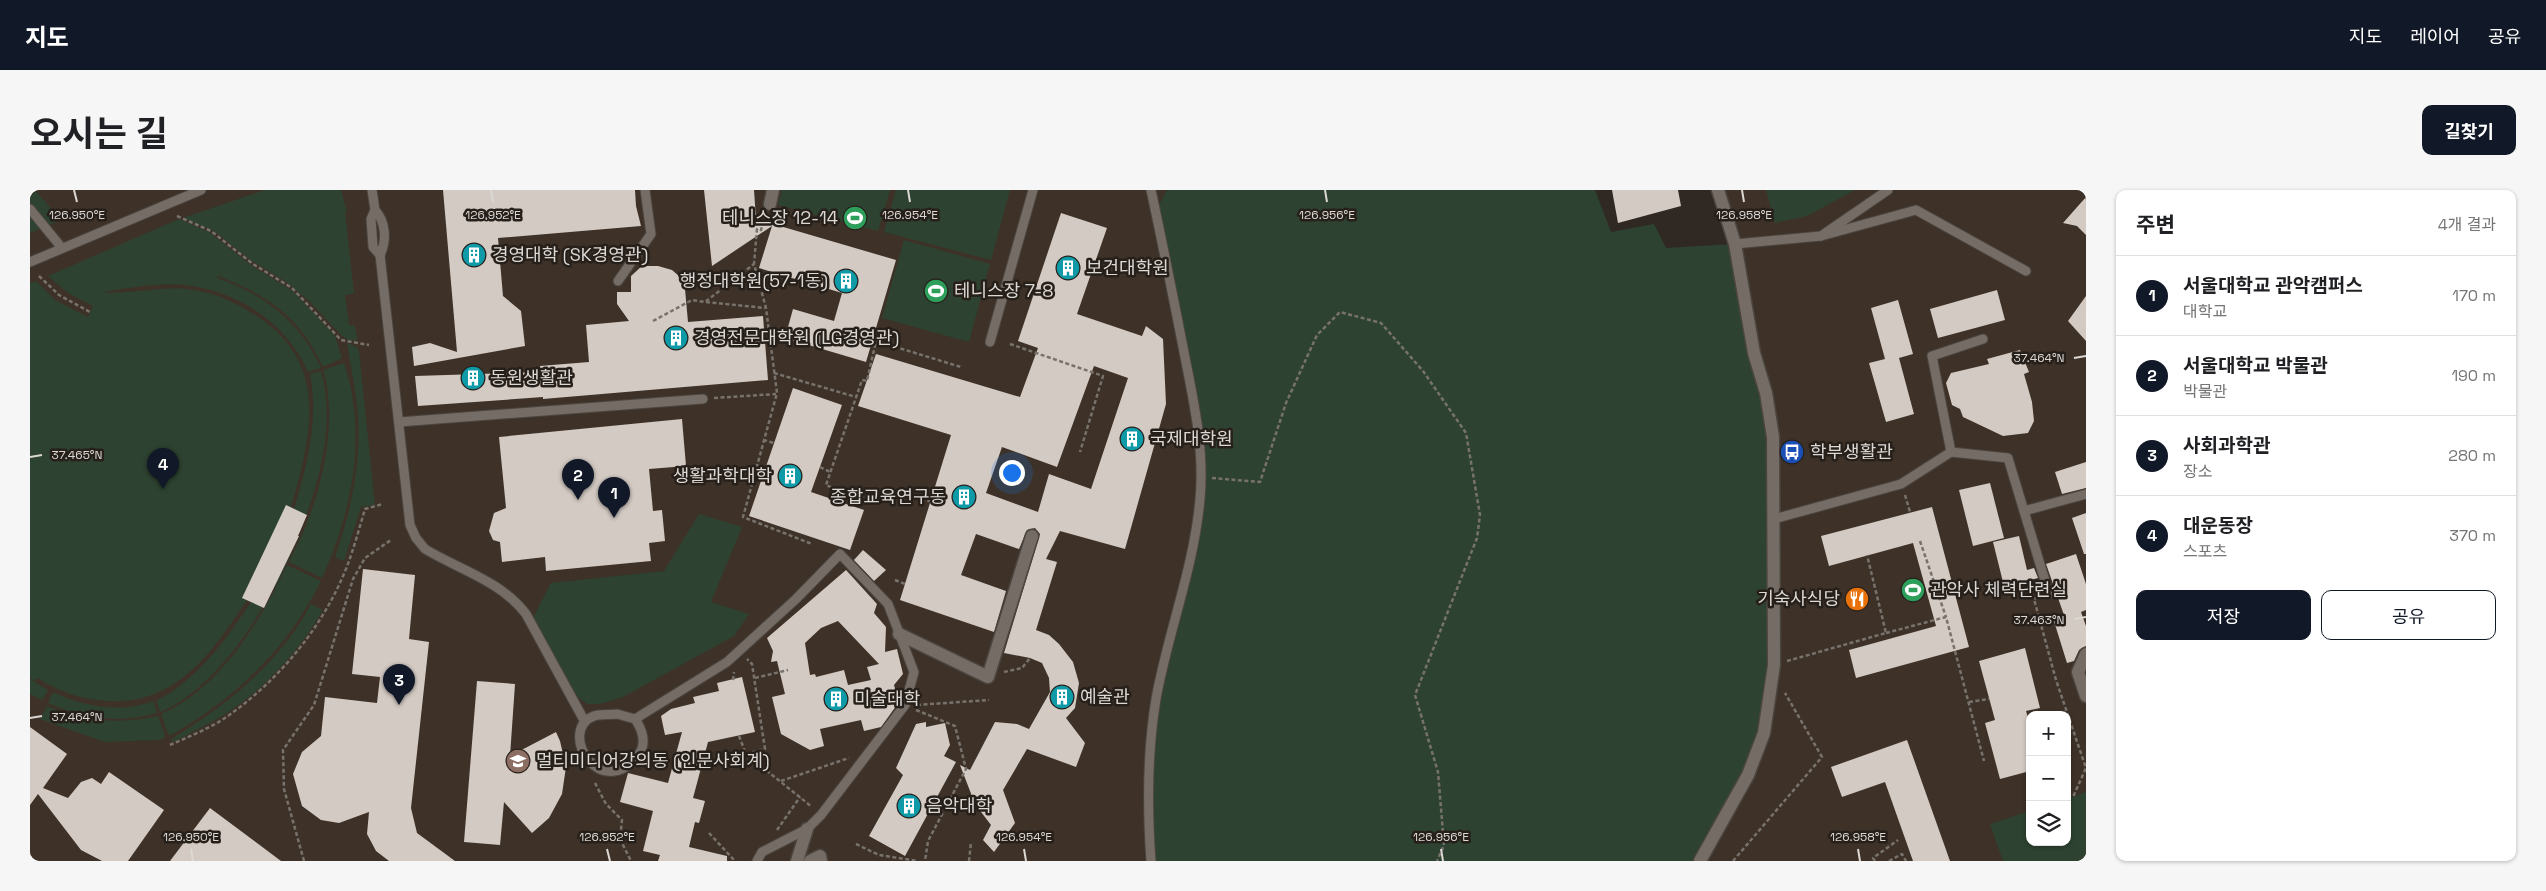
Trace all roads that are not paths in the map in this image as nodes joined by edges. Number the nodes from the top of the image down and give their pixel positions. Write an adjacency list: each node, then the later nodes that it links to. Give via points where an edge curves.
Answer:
1 (201, 190): 13 (lane)
2 (372, 190): 20 (lane, via 375,210 371,219 373,246 380,255)
3 (645, 190): 16 (lane, via 651,234)
4 (773, 190): 9 (street)
5 (1033, 190): 18 (lane)
6 (1151, 190): 39 (lane, via 1196,416 1201,477 1195,538 1157,697 1149,745)
7 (1718, 190): 12 (lane)
8 (1888, 190): 11 (lane)
9 (770, 204)
10 (30, 209): 13 (lane)
11 (1821, 236): 12 (lane); 15 (lane, via 1916,210)
12 (1735, 244): 24 (lane, via 1773,437)
13 (62, 248): 14 (lane)
14 (30, 262)
15 (2026, 271)
16 (618, 280)
17 (1983, 339): 21 (lane, via 1932,356)
18 (990, 342)
19 (703, 399): 20 (lane)
20 (399, 422): 31 (lane, via 409,517 416,538 425,549 502,590 516,601)
21 (1951, 452): 23 (lane, via 2008,458); 24 (lane, via 1901,484)
22 (2086, 494): 23 (lane)
23 (2024, 511): 26 (lane)
24 (1774, 519): 32 (lane, via 1774,665 1764,733)
25 (1032, 536): 27 (street, via 988,676)
26 (2049, 594)
27 (899, 634): 30 (lane, via 888,604 840,554 727,662); 34 (lane, via 914,672 905,705)
28 (2086, 654): 29 (street, via 2078,672)
29 (2086, 696)
30 (635, 719): 31 (lane, via 627,715 606,715 594,716); 31 (lane, via 643,734 642,750 628,764 612,772 602,771 587,761 580,740)
31 (585, 722)
32 (1748, 775): 33 (street)
33 (1724, 818): 40 (lane)
34 (807, 829): 35 (lane, via 762,852); 36 (street)
35 (757, 861)
36 (798, 861)
37 (810, 861): 38 (street, via 820,856)
38 (821, 861)
39 (1151, 861)
40 (1700, 861)

